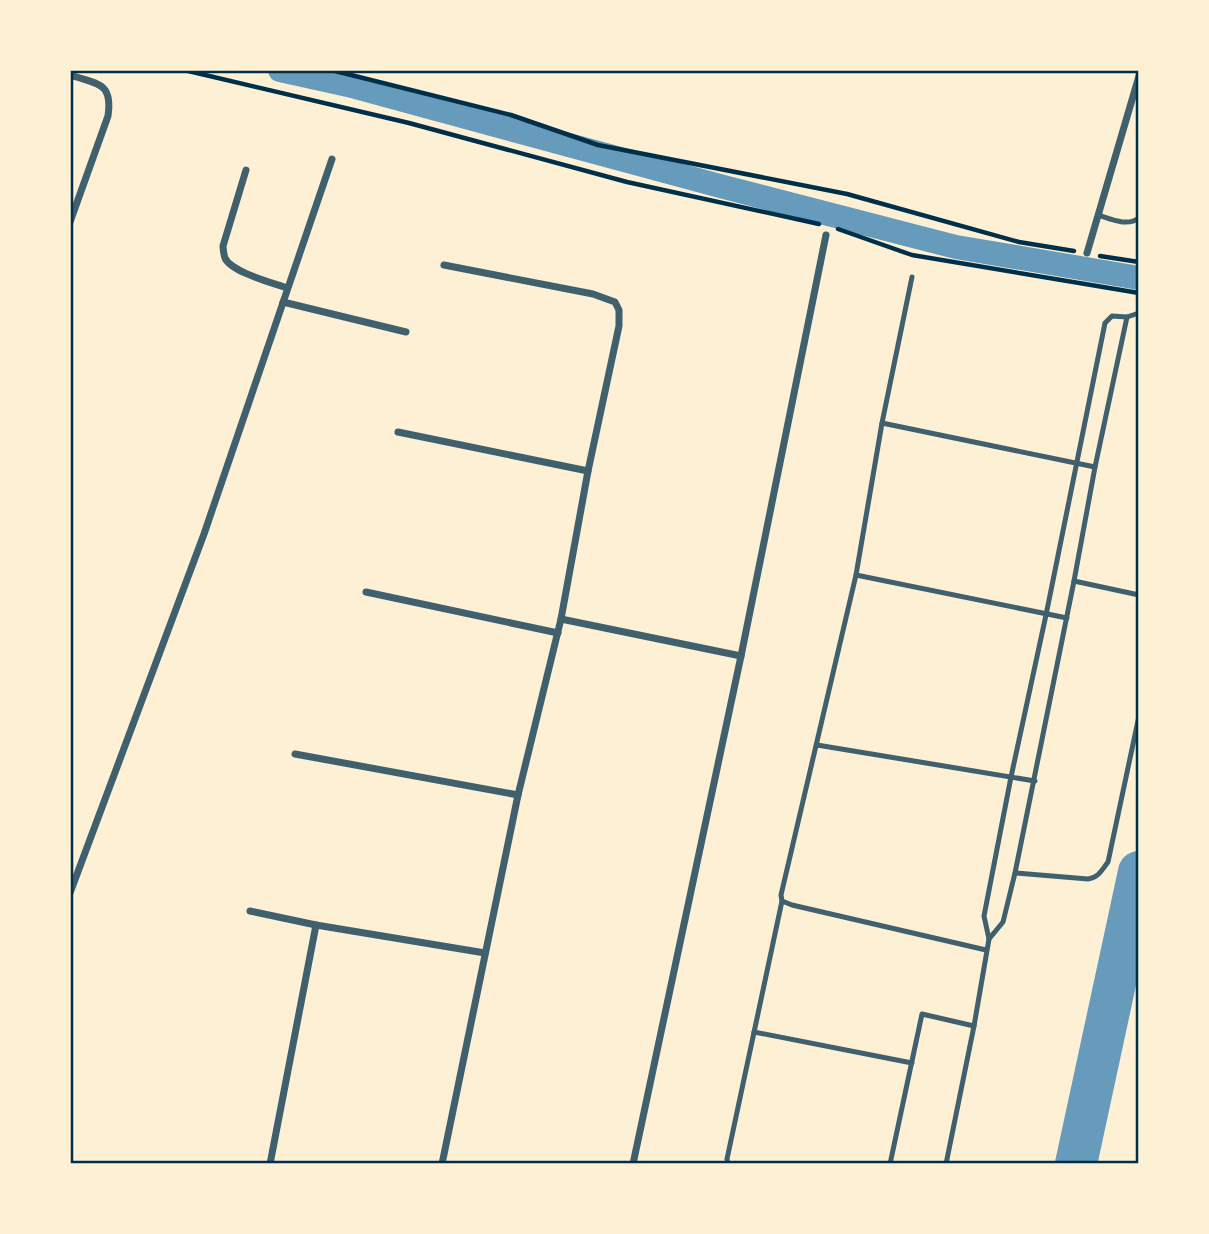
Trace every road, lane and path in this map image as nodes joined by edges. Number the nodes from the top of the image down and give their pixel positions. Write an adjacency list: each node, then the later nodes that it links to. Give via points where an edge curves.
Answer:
1 (184, 70): 16 (path, via 409,122 626,182 848,231 912,255)
2 (331, 70): 11 (path, via 511,116 598,145 847,194 1019,242)
3 (70, 75): 9 (street, via 100,85 110,100)
4 (1139, 76): 7 (street)
5 (332, 159): 15 (street)
6 (246, 170): 15 (street, via 223,246 224,257 239,270)
7 (1098, 215): 8 (lane, via 1123,222); 11 (street)
8 (1139, 218)
9 (70, 222)
10 (826, 235): 34 (street)
11 (1087, 253): 12 (path)
12 (1139, 262)
13 (444, 265): 25 (street, via 615,302 620,310 619,326)
14 (912, 277): 21 (lane)
15 (287, 288): 17 (street)
16 (1139, 293)
17 (283, 302): 20 (street); 42 (street, via 204,534)
18 (1139, 313): 19 (lane)
19 (1127, 317): 23 (lane, via 1112,316 1105,323); 24 (lane)
20 (406, 332)
21 (882, 423): 23 (lane); 26 (lane)
22 (398, 432): 25 (street)
23 (1077, 464): 24 (lane); 30 (lane)
24 (1095, 467): 27 (lane)
25 (589, 471): 32 (street)
26 (856, 575): 30 (lane); 36 (lane)
27 (1074, 581): 29 (lane); 31 (lane)
28 (366, 592): 33 (street)
29 (1139, 595)
30 (1046, 615): 31 (lane); 38 (lane)
31 (1067, 618): 39 (lane)
32 (561, 619): 33 (street); 34 (street)
33 (558, 632): 40 (street)
34 (741, 656): 54 (street)
35 (1139, 716): 41 (lane, via 1108,862 1101,872 1094,879)
36 (817, 744): 38 (lane); 43 (lane)
37 (295, 754): 40 (street)
38 (1011, 777): 39 (lane); 46 (lane, via 984,916)
39 (1035, 781): 41 (lane)
40 (518, 795): 48 (street)
41 (1015, 873): 46 (lane, via 1003,922)
42 (70, 893)
43 (782, 901): 47 (lane); 50 (lane)
44 (250, 911): 45 (street)
45 (316, 925): 48 (street); 52 (street)
46 (989, 939): 47 (lane)
47 (986, 950): 49 (lane)
48 (485, 953): 53 (street)
49 (974, 1026): 51 (lane, via 922,1014); 57 (lane)
50 (754, 1032): 51 (lane); 55 (lane)
51 (912, 1063): 56 (lane)
52 (270, 1164)
53 (442, 1164)
54 (633, 1164)
55 (728, 1164)
56 (890, 1164)
57 (946, 1164)

